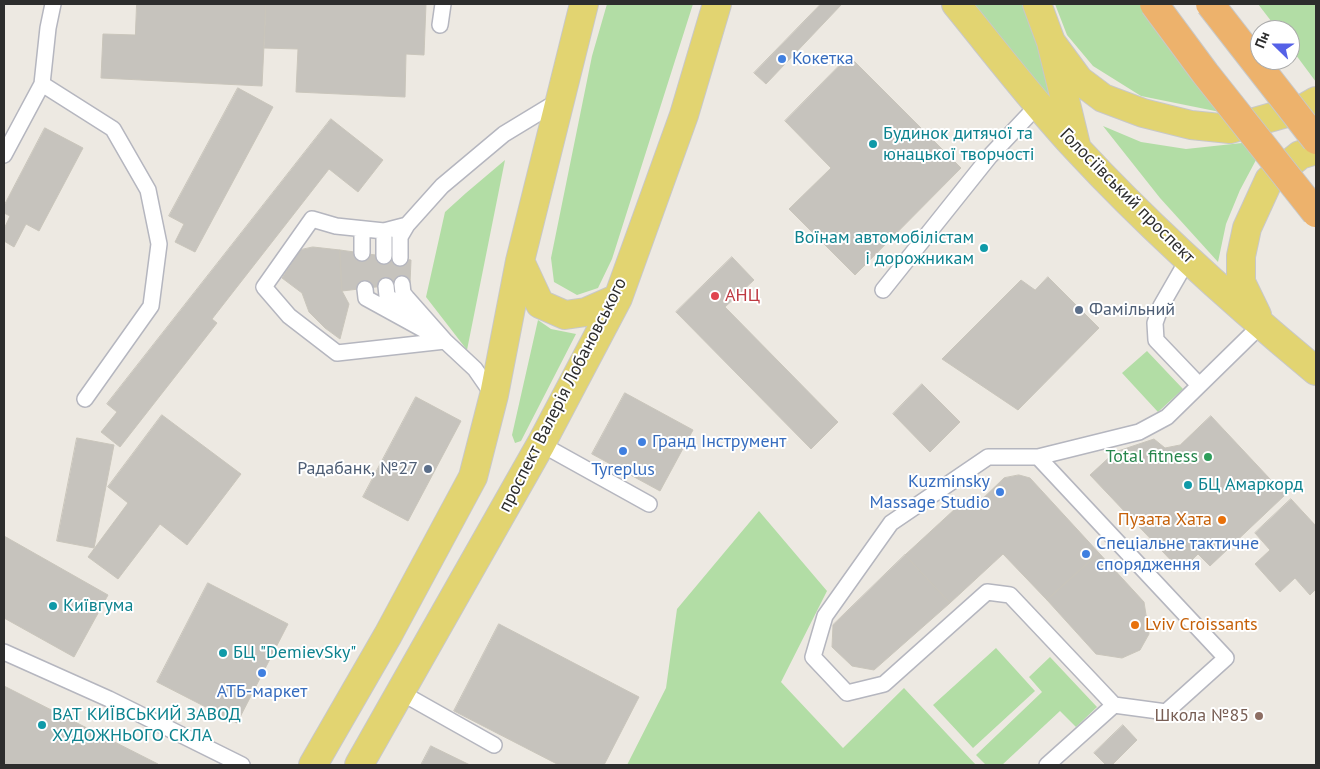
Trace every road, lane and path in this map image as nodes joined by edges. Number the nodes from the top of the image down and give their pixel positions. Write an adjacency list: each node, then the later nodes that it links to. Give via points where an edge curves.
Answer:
1 (53, 4): 11 (lane)
2 (443, 4): 9 (lane)
3 (584, 4): 12 (main road)
4 (717, 4): 32 (main road, проспект Валерія Лобановського, via 684,114)
5 (956, 4): 14 (main road, Голосіївський проспект)
6 (1037, 4): 10 (main road)
7 (1154, 4): 19 (highway, bridge)
8 (1210, 4): 15 (highway, bridge)
9 (440, 25)
10 (1051, 42): 13 (main road, via 1080,80 1103,98 1142,113 1191,125 1230,128 1304,108); 16 (main road)
11 (42, 84): 18 (lane); 38 (lane, via 113,129 148,190 159,244 151,306)
12 (560, 100): 20 (lane, via 504,134 442,186); 27 (main road)
13 (1316, 101)
14 (1038, 105): 16 (main road, Голосіївський проспект); 31 (lane, via 990,156)
15 (1316, 140)
16 (1077, 149): 26 (main road, Голосіївський проспект)
17 (1316, 150): 33 (main road, via 1300,155 1269,180 1247,228 1241,256 1241,282)
18 (4, 155)
19 (1316, 213)
20 (407, 225): 22 (lane); 25 (lane, via 400,237)
21 (362, 229): 22 (lane); 23 (lane); 34 (lane, via 312,219 264,287 289,316 337,353)
22 (384, 231): 24 (lane)
23 (362, 253)
24 (384, 256)
25 (400, 258)
26 (1188, 259): 33 (main road, Голосіївський проспект); 36 (lane, via 1161,306 1155,331 1156,340)
27 (520, 261): 32 (main road, via 540,304 565,315 586,312); 37 (main road)
28 (402, 284): 34 (lane, via 403,293)
29 (386, 286): 34 (lane, via 387,296)
30 (365, 289): 34 (lane, via 366,298)
31 (883, 290)
32 (618, 298): 39 (main road, проспект Валерія Лобановського)
33 (1261, 325): 35 (main road, Голосіївський проспект); 36 (lane)
34 (445, 341): 37 (lane, via 476,369)
35 (1316, 371)
36 (1199, 386): 40 (lane, via 1167,417 1139,432)
37 (494, 396): 47 (main road, via 472,476 388,635)
38 (85, 399)
39 (541, 444): 41 (lane); 43 (main road, проспект Валерія Лобановського)
40 (1038, 457): 44 (lane, via 1226,658 1166,712); 44 (lane, via 988,457 891,523 825,616 813,657 847,693 884,684 987,592 1010,595)
41 (649, 504)
42 (4, 652): 46 (lane, via 109,699)
43 (400, 692): 45 (lane); 48 (main road, проспект Валерія Лобановського)
44 (1114, 705): 49 (lane)
45 (494, 745)
46 (242, 765)
47 (313, 765)
48 (359, 765)
49 (1047, 765)

